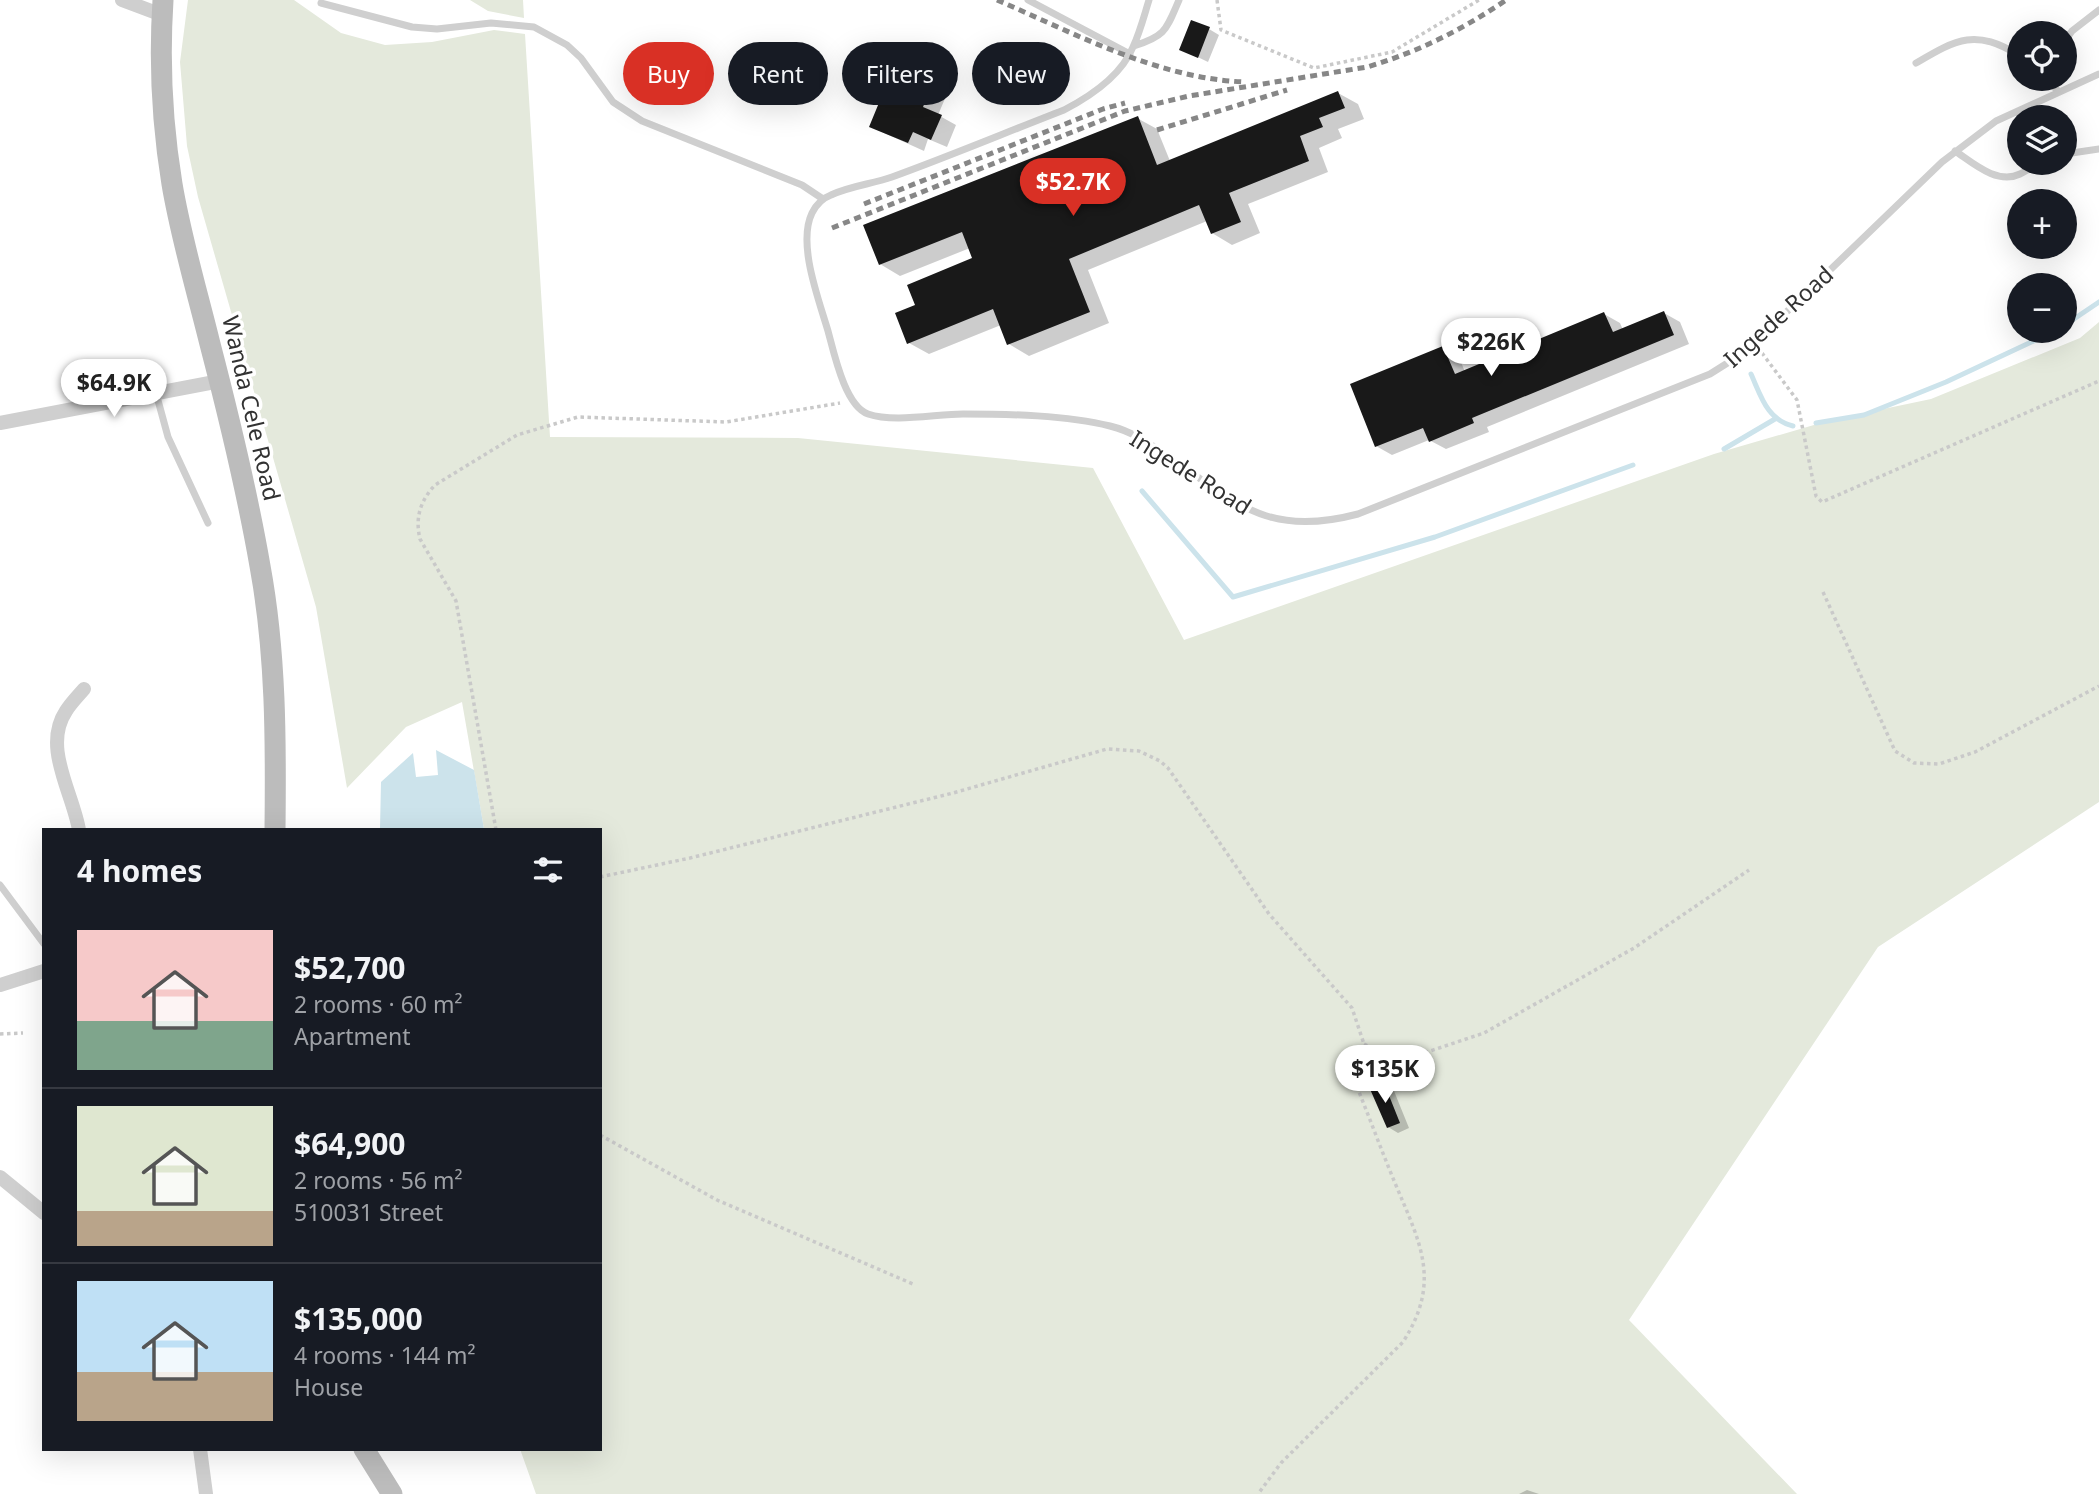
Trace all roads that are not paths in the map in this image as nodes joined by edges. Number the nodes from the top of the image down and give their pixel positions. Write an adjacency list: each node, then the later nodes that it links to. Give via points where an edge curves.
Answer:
1 (122, 0): 6 (street)
2 (1028, 0): 9 (lane)
3 (1149, 0): 9 (lane)
4 (1179, 0): 9 (lane, via 1162,34)
5 (321, 3): 19 (lane, via 412,27 491,23 534,27 567,45 613,102 642,121 802,185)
6 (162, 7): 20 (street, Wanda Cele Road, via 161,77 173,186)
7 (2099, 10): 8 (lane)
8 (2077, 28)
9 (1132, 50): 19 (lane, via 1101,86 1064,110 912,170)
10 (2007, 50): 11 (lane, via 1965,38)
11 (1916, 64)
12 (2099, 74): 13 (lane, Ingede Road)
13 (2077, 84)
14 (2061, 91): 16 (lane, Ingede Road, via 1996,121)
15 (2099, 149): 17 (lane)
16 (1955, 151): 18 (lane, via 2003,178); 19 (lane, Ingede Road, via 1727,365 1358,514 1315,523 1257,514 1143,439 1111,426 1054,418 866,413 852,401 809,262 811,214)
17 (2077, 153)
18 (2020, 175)
19 (823, 199)
20 (220, 381): 21 (street); 26 (street, Wanda Cele Road, via 270,633)
21 (156, 393): 22 (street); 23 (lane, via 168,437)
22 (0, 423)
23 (208, 523)
24 (84, 690): 25 (street, via 60,722 57,745)
25 (79, 828)
26 (275, 828)
27 (0, 885): 28 (lane)
28 (42, 941)
29 (42, 972): 30 (street)
30 (0, 985)
31 (0, 1177): 32 (street)
32 (42, 1211)
33 (200, 1451): 35 (street)
34 (365, 1451): 36 (street)
35 (206, 1494)
36 (392, 1494)

